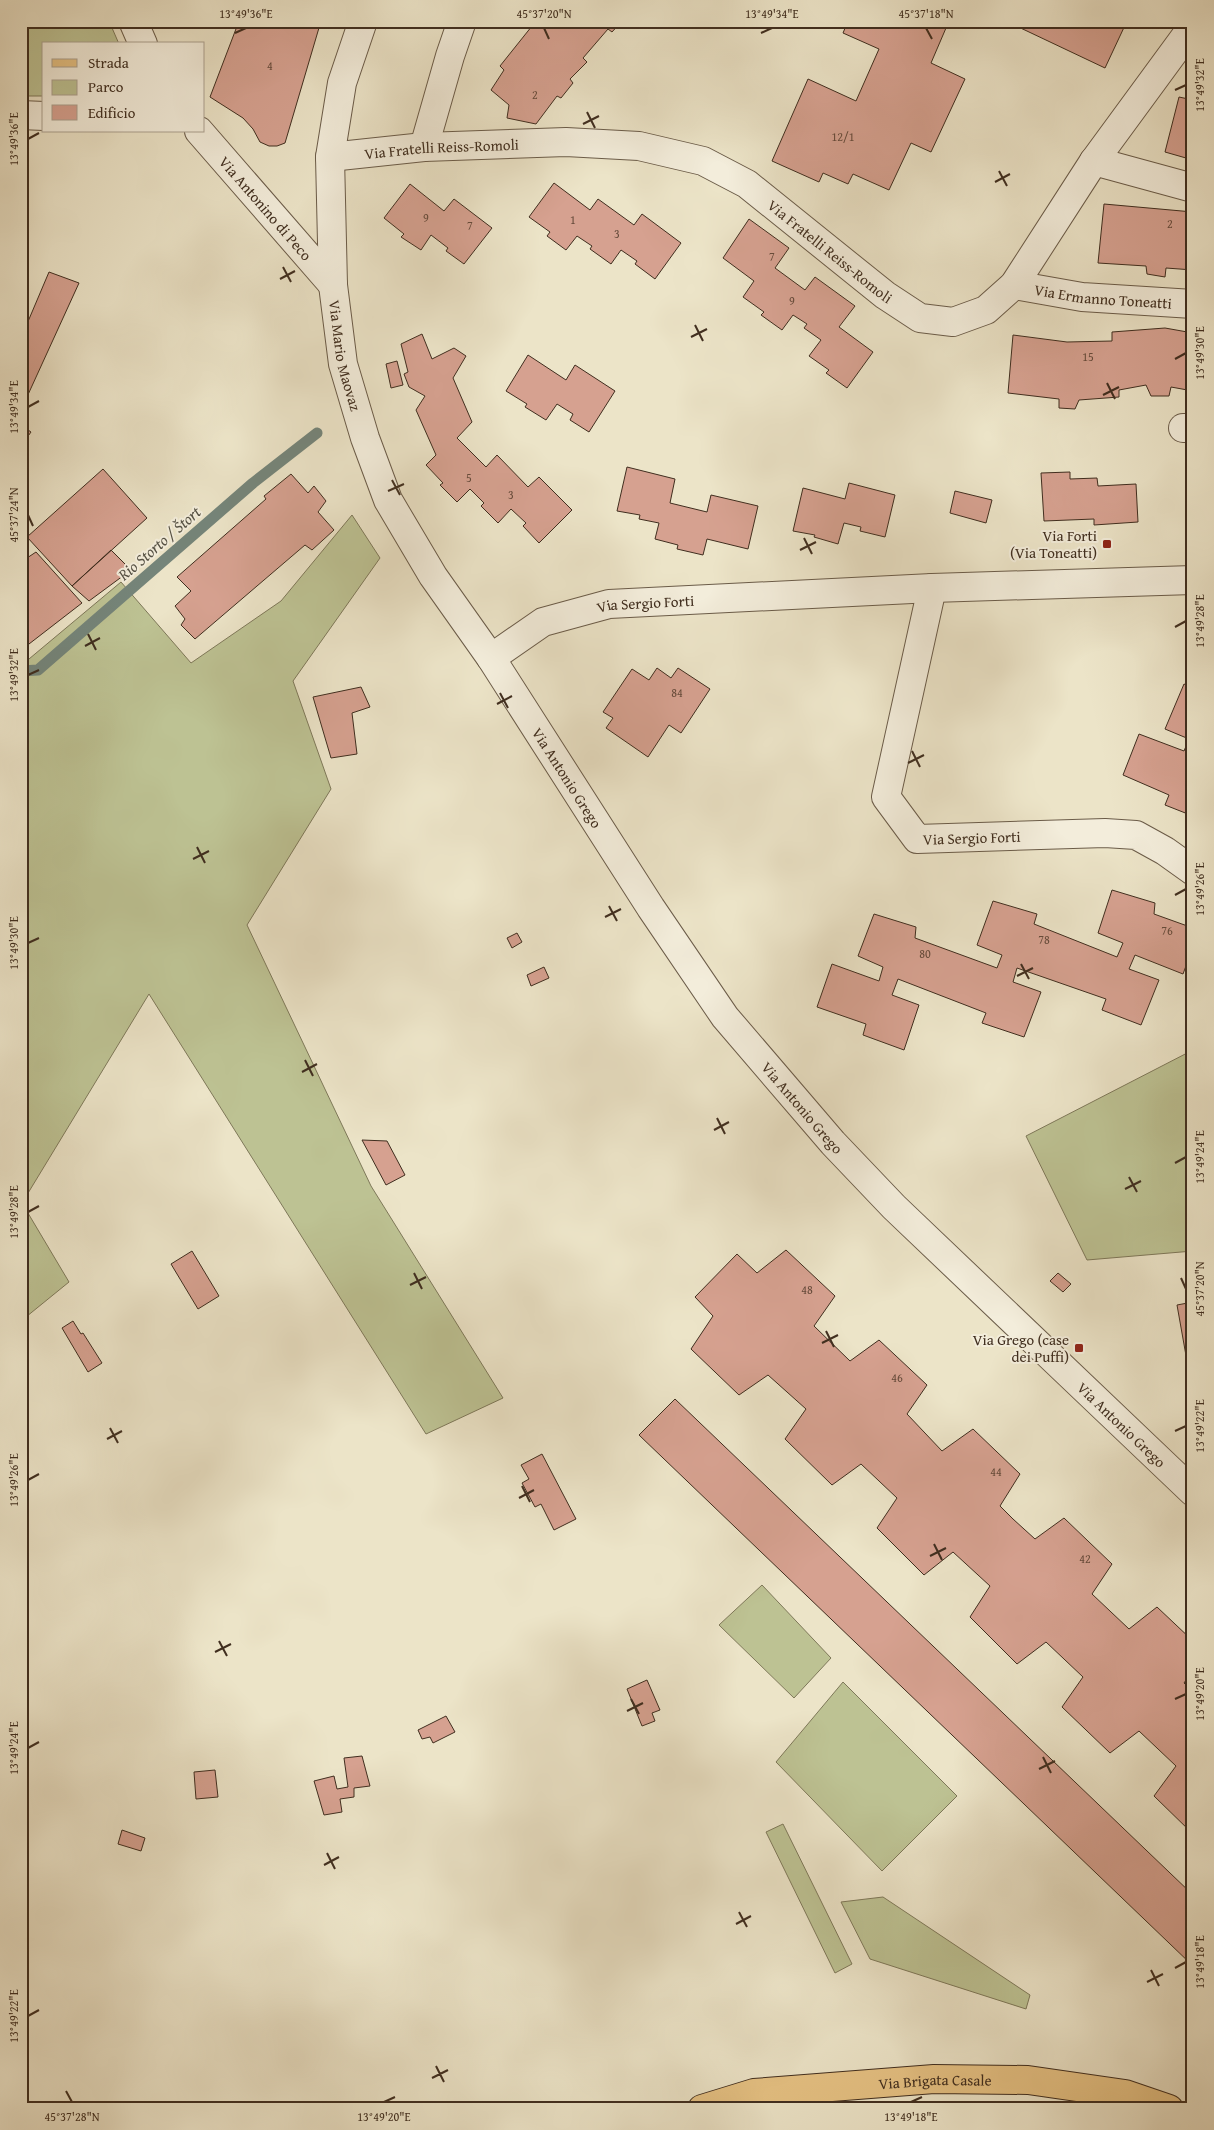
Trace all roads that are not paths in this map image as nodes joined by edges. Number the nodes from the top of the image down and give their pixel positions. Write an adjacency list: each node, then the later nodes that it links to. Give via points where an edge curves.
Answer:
1 (133, 21): 5 (street)
2 (363, 21): 10 (street, Via Mario Maovaz, via 342,83)
3 (462, 21): 9 (street)
4 (1193, 26): 11 (street, Via Fratelli Reiss-Romoli)
5 (142, 42)
6 (21, 115): 7 (street)
7 (42, 116)
8 (200, 132): 13 (street, Via Antonino di Peco)
9 (424, 147): 10 (street, Via Fratelli Reiss-Romoli); 14 (street, Via Fratelli Reiss-Romoli, via 566,142 639,146 703,161 746,184 885,295 920,318 953,322 986,310)
10 (330, 157): 13 (street, Via Mario Maovaz)
11 (1094, 161): 12 (street); 14 (street, Via Fratelli Reiss-Romoli)
12 (1193, 188)
13 (333, 285): 18 (street, Via Mario Maovaz, via 343,364 388,500 433,576)
14 (1014, 286): 15 (street, Via Ermanno Toneatti, via 1082,297)
15 (1193, 304)
16 (1193, 580): 17 (street, Via Sergio Forti)
17 (932, 588): 18 (street, Via Sergio Forti, via 609,604 543,622); 19 (street, Via Sergio Forti, via 886,797 917,839 1105,833 1136,835)
18 (491, 658): 20 (street, Via Antonio Grego, via 725,1017 777,1079 894,1207)
19 (1193, 871)
20 (1193, 1492)
21 (702, 2109): 22 (main road, Via Brigata Casale, via 754,2093 943,2080 1028,2080 1125,2094)
22 (1169, 2109)

